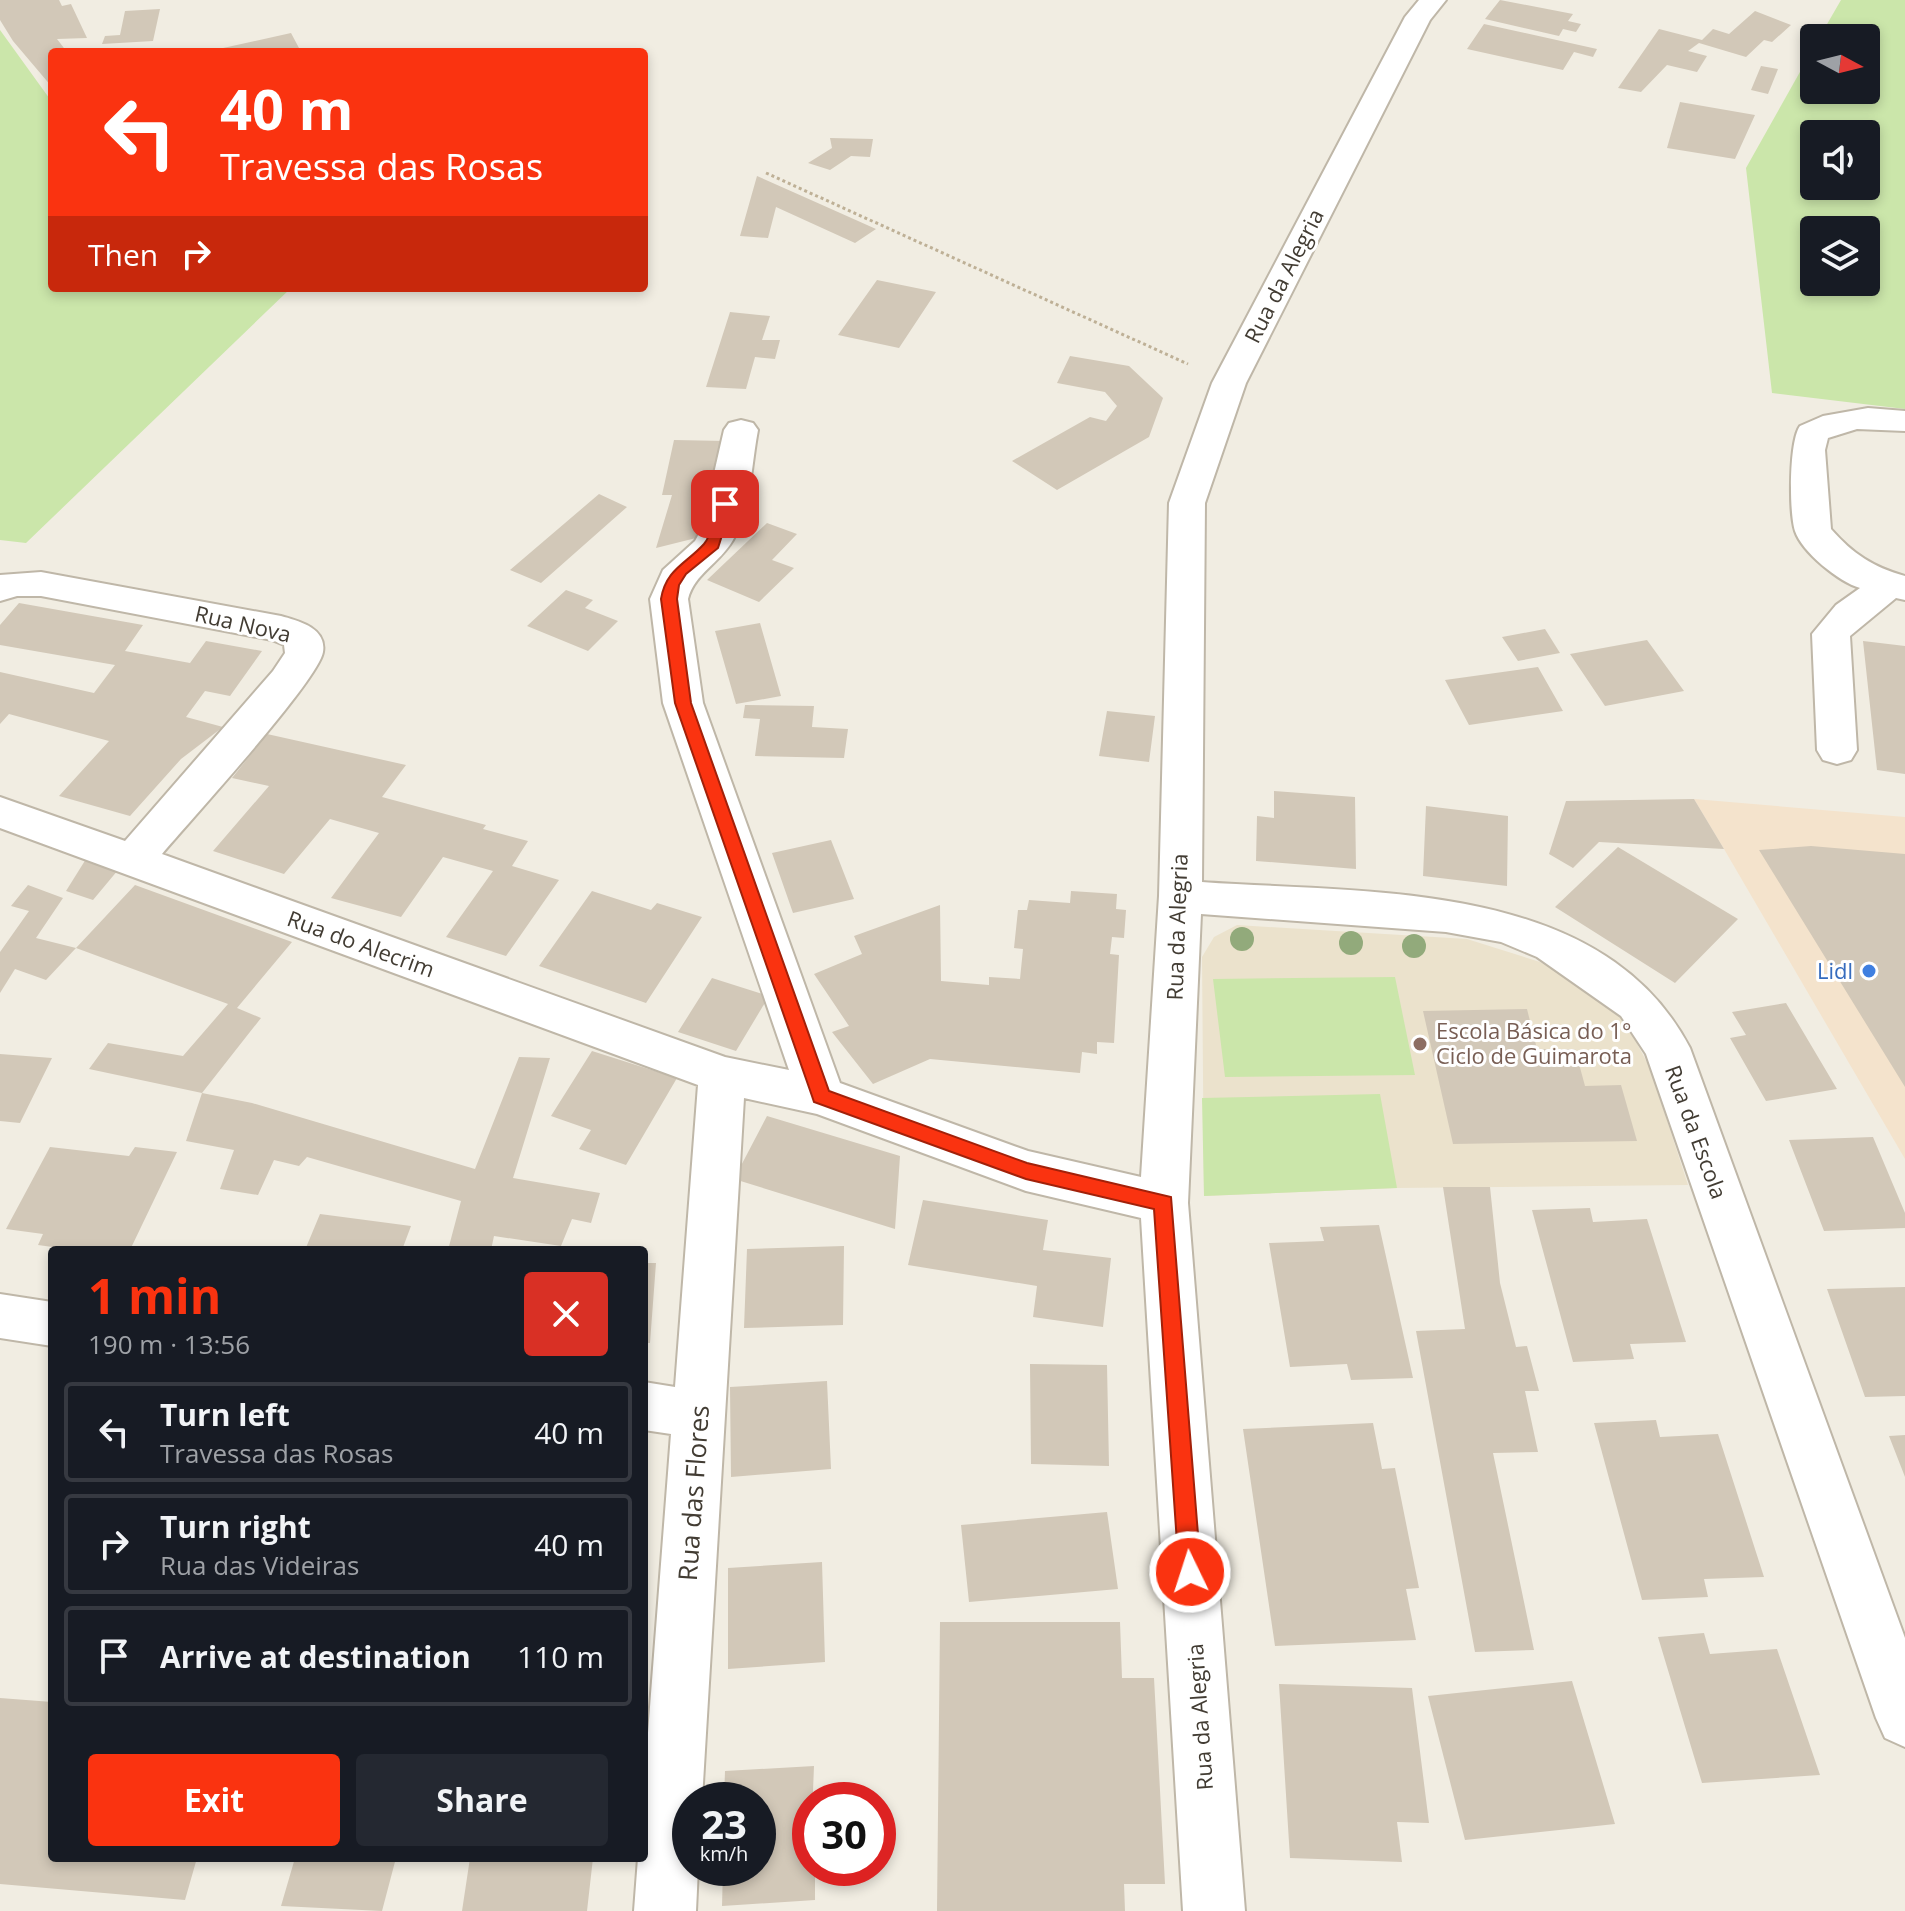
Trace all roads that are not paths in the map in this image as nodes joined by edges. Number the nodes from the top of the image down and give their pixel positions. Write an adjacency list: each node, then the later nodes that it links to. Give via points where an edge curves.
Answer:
1 (1433, 0): 9 (street, Rua da Alegria, via 1418,17 1229,383 1187,503)
2 (1905, 421): 4 (street, via 1866,417 1831,422 1812,433 1808,450 1813,531 1850,568)
3 (741, 430): 11 (street, via 713,544 680,571 669,599 683,703)
4 (1897, 586): 6 (street, via 1849,614 1831,634)
5 (0, 589): 8 (street, Rua Nova, via 41,584 281,629 302,638 304,653 287,680)
6 (1837, 750)
7 (0, 812): 8 (street, Rua do Alecrim)
8 (133, 860): 10 (street, Rua do Alecrim)
9 (1180, 896): 12 (street, Rua da Alegria); 17 (street, Rua da Escola, via 1446,916 1507,927 1552,945 1637,1004 1667,1048)
10 (722, 1075): 11 (street, Rua do Alecrim); 16 (street, Rua das Flores)
11 (821, 1096): 12 (street, Rua do Alecrim, via 1026,1171)
12 (1164, 1203): 19 (street, Rua da Alegria)
13 (0, 1316): 14 (street)
14 (48, 1323)
15 (648, 1407): 16 (street)
16 (700, 1414): 18 (street, Rua das Flores)
17 (1905, 1718)
18 (665, 1911)
19 (1214, 1911)

